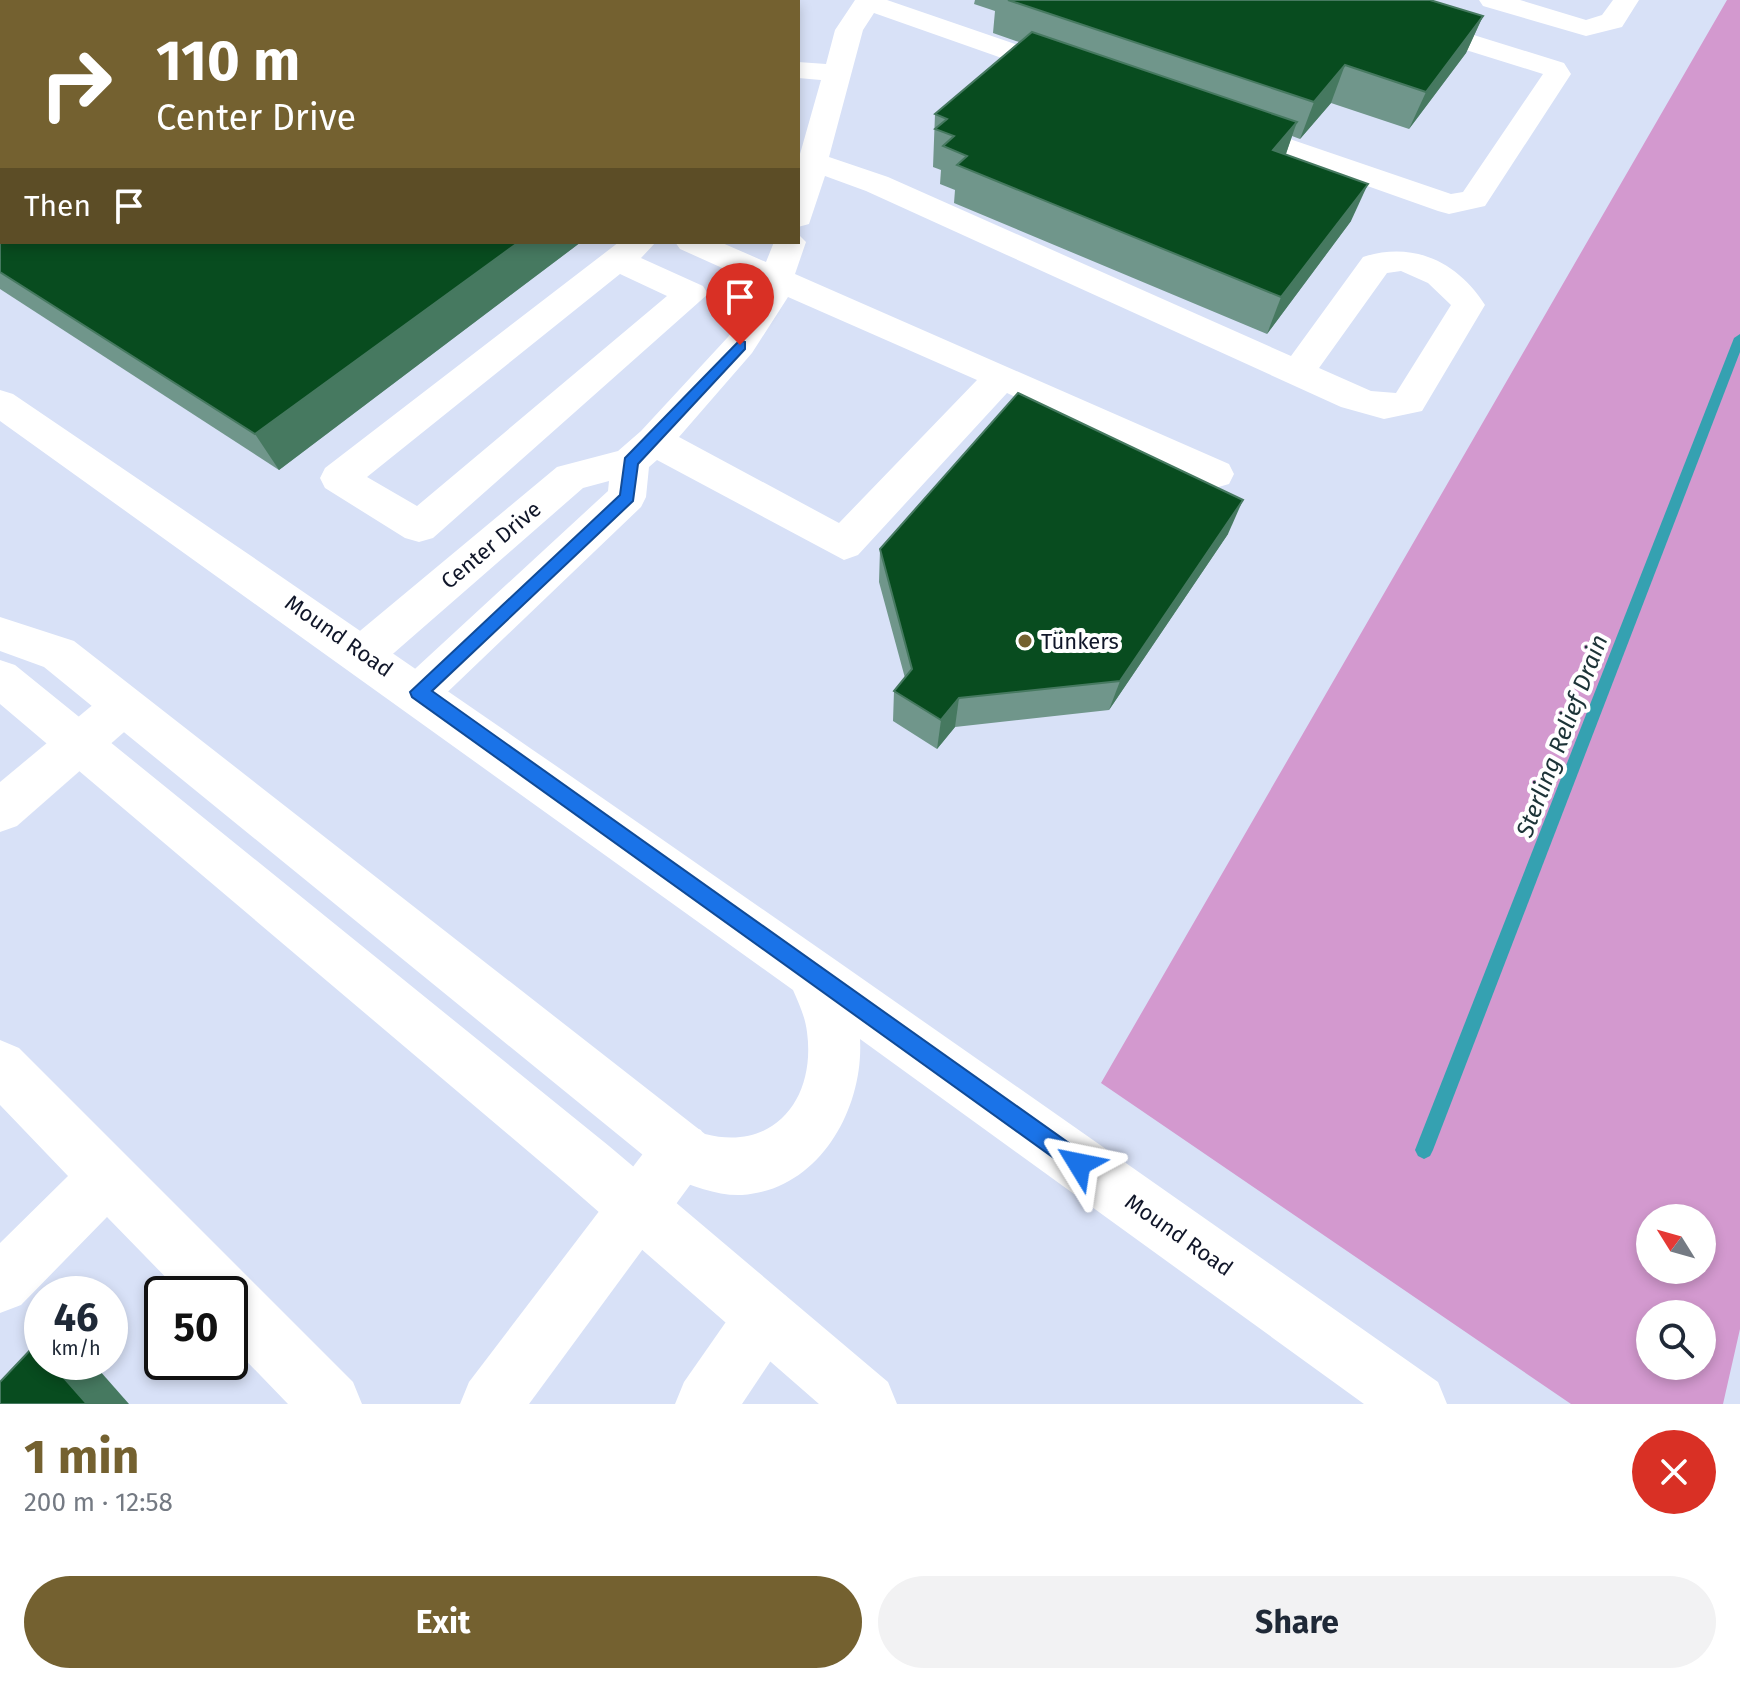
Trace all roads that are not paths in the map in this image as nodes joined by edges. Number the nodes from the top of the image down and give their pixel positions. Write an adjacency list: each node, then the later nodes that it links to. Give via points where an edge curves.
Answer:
1 (1334, 0): 6 (main road)
2 (1492, 0): 5 (main road)
3 (1626, 0): 5 (main road, via 1612,21)
4 (868, 1): 8 (main road, via 849,30); 9 (main road)
5 (1586, 28): 6 (main road)
6 (1554, 69): 10 (main road, via 1557,74 1474,199 1449,204)
7 (800, 70): 8 (main road)
8 (836, 73): 11 (main road)
9 (1091, 79)
10 (1210, 121)
11 (813, 162): 12 (main road); 17 (main road, via 877,184)
12 (800, 207)
13 (695, 244): 16 (main road)
14 (789, 244): 16 (main road)
15 (629, 251): 15 (main road, via 376,449 339,478 419,527 691,294)
16 (778, 282): 18 (main road); 20 (main road, via 740,345)
17 (1297, 373): 17 (main road, via 1375,265 1387,259 1444,276 1468,305 1402,407 1388,409)
18 (1002, 376): 20 (main road, via 844,544); 21 (main road)
19 (0, 403): 23 (main road, Mound Road)
20 (642, 451): 23 (main road, Center Drive, via 571,477); 25 (main road, via 627,497)
21 (1215, 474)
22 (0, 634): 26 (main road, via 59,654)
23 (364, 653): 25 (main road, Mound Road)
24 (0, 678): 27 (main road)
25 (419, 692): 29 (main road, Mound Road)
26 (123, 706): 27 (main road); 31 (main road)
27 (79, 744): 28 (main road); 33 (main road)
28 (0, 811)
29 (813, 977): 31 (main road, via 834,1034 836,1063 818,1116 798,1140 752,1166 719,1166); 42 (main road, Mound Road)
30 (0, 1067): 32 (main road)
31 (681, 1150): 33 (main road)
32 (108, 1176): 34 (main road); 35 (main road)
33 (636, 1207): 36 (main road); 40 (main road)
34 (205, 1276)
35 (0, 1284)
36 (765, 1317): 38 (main road); 41 (main road)
37 (248, 1319): 39 (main road)
38 (834, 1393)
39 (331, 1404)
40 (491, 1404)
41 (706, 1404)
42 (1416, 1404)

